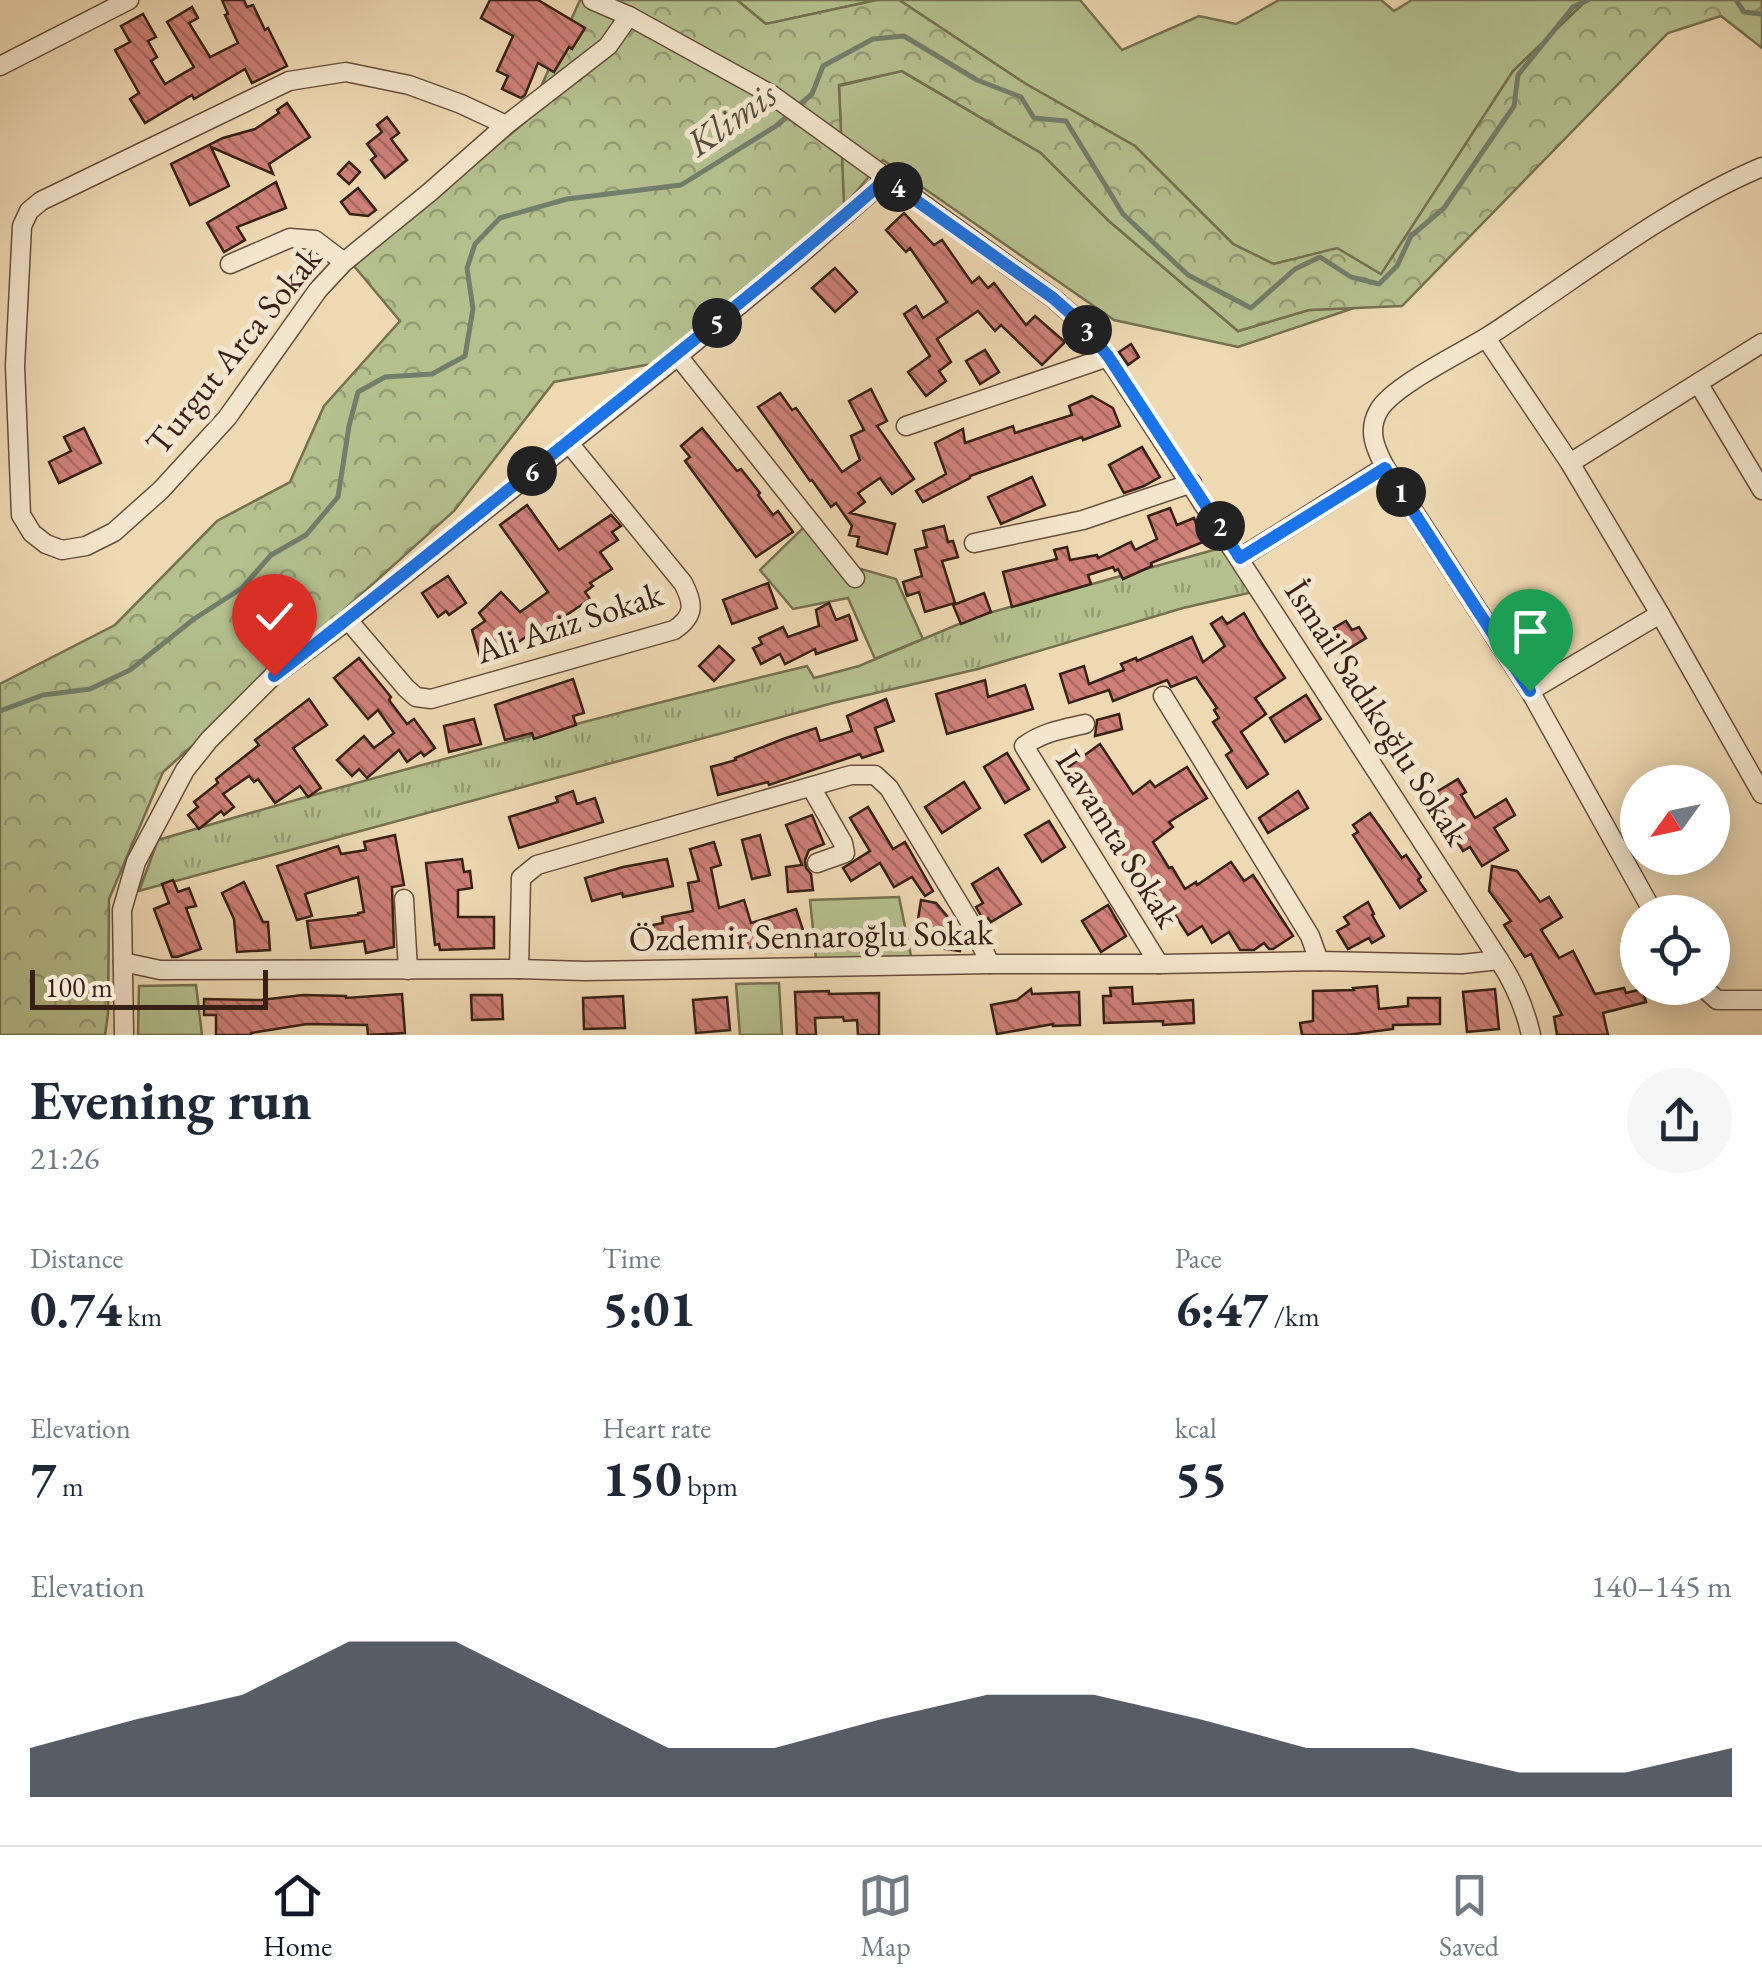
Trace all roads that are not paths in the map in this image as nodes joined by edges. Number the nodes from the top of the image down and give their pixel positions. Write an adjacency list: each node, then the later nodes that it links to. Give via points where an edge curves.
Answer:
1 (129, 0): 4 (street)
2 (592, 0): 3 (street, İsmail Sadıkoğlu Sokak)
3 (628, 16): 5 (street, Turgut Arca Sokak, via 608,46); 7 (street, İsmail Sadıkoğlu Sokak, via 772,96)
4 (0, 66)
5 (506, 125): 8 (street, Turgut Arca Sokak); 8 (street, Turgut Arca Sokak, via 408,85 346,72 290,80 29,210 22,226 15,366 21,516 32,533 62,550 114,532 227,418)
6 (1762, 167): 10 (street, via 1694,202)
7 (886, 179): 12 (street); 13 (street, İsmail Sadıkoğlu Sokak, via 1053,298)
8 (344, 262): 9 (street, via 314,240 290,238)
9 (230, 264)
10 (1486, 338): 17 (street); 18 (street, via 1378,410 1372,434)
11 (1762, 343): 14 (street)
12 (678, 356): 16 (street); 23 (street)
13 (1108, 356): 15 (street); 19 (street, İsmail Sadıkoğlu Sokak)
14 (1698, 383): 17 (street); 20 (street)
15 (906, 426)
16 (568, 442): 25 (street); 25 (street, Ali Aziz Sokak, via 683,583 691,605 685,622 431,699 406,688)
17 (1570, 463): 24 (street)
18 (1385, 468): 22 (street); 26 (street)
19 (1192, 483): 21 (street, via 1083,520); 22 (street, İsmail Sadıkoğlu Sokak)
20 (1762, 490)
21 (974, 543)
22 (1240, 558): 34 (street, İsmail Sadıkoğlu Sokak)
23 (855, 578)
24 (1660, 614): 26 (street); 30 (street)
25 (348, 620): 36 (street, via 274,676 185,770 136,862 122,910)
26 (1530, 691): 32 (street)
27 (1163, 696): 35 (street)
28 (1086, 724): 38 (street, Lavamta Sokak, via 1053,730 1024,746)
29 (811, 787): 31 (street, via 845,853); 37 (street, via 875,775 889,788); 39 (street, via 536,865 522,878)
30 (1762, 794)
31 (817, 863)
32 (1644, 895)
33 (404, 899): 40 (street)
34 (1499, 960): 35 (street, Özdemir Sennaroğlu Sokak); 44 (street, İsmail Sadıkoğlu Sokak)
35 (1319, 961): 38 (street, Özdemir Sennaroğlu Sokak)
36 (124, 962): 40 (street, Özdemir Sennaroğlu Sokak, via 160,970); 43 (street)
37 (990, 964): 38 (street, Özdemir Sennaroğlu Sokak); 39 (street, Özdemir Sennaroğlu Sokak)
38 (1159, 964)
39 (519, 969): 40 (street, Özdemir Sennaroğlu Sokak)
40 (408, 970)
41 (1730, 1000): 42 (street)
42 (1762, 1000)
43 (124, 1035)
44 (1531, 1035)

